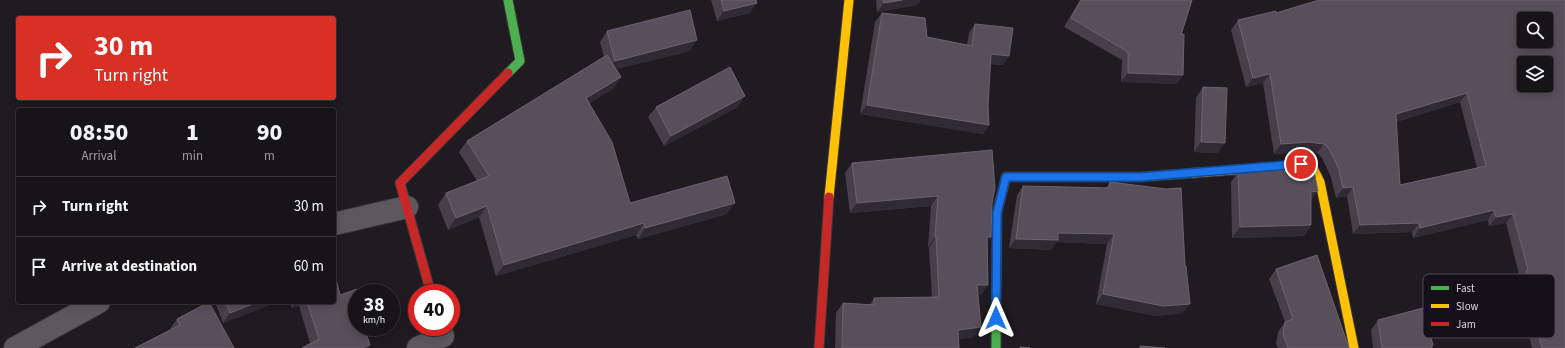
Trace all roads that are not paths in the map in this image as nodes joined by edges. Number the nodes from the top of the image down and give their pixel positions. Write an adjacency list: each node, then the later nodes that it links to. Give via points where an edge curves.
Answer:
1 (508, 0): 3 (street, via 520,61 400,183)
2 (849, 0): 10 (street, via 829,196)
3 (407, 206): 4 (street); 5 (street)
4 (336, 224)
5 (429, 284)
6 (94, 304): 8 (street)
7 (443, 337): 9 (street)
8 (15, 348)
9 (418, 348)
10 (819, 348)
11 (996, 348): 12 (street, via 997,213 1006,177 1140,177 1301,164 1311,164 1320,182)
12 (1354, 348)

